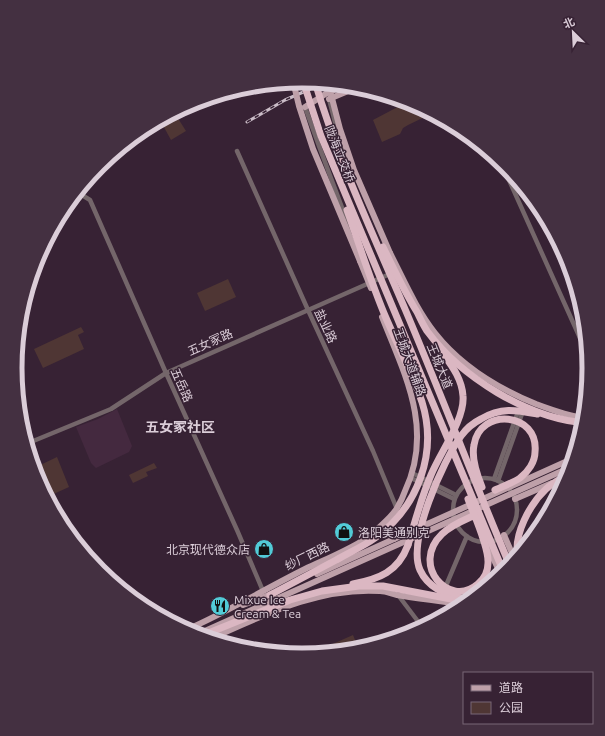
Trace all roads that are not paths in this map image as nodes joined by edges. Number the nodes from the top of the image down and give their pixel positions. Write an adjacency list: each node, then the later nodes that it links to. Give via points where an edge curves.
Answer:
1 (295, 88): 17 (main road, 王城大道辅路, bridge, via 308,136)
2 (306, 88): 9 (highway, 陇海立交桥, bridge)
3 (317, 88): 10 (highway, 陇海立交桥, bridge)
4 (330, 89): 16 (main road, bridge, via 354,170)
5 (335, 90): 8 (main road)
6 (347, 91): 7 (main road)
7 (329, 99): 16 (street, via 345,155 388,254)
8 (306, 107): 17 (street)
9 (321, 136): 15 (highway, 陇海立交桥, bridge); 51 (highway, bridge, via 378,300 422,402 427,425 426,454 416,489 406,508 392,524 374,539 338,559)
10 (336, 143): 12 (highway, 陇海立交桥, bridge); 19 (highway, bridge, via 399,278)
11 (237, 150): 18 (street, 盐业路)
12 (349, 176): 46 (highway, 王城大道, bridge)
13 (508, 177): 20 (street)
14 (82, 195): 21 (street, 五岳路, via 90,200)
15 (362, 234): 28 (highway, 王城大道, bridge)
16 (399, 270): 17 (street, 五女冢路); 22 (main road, via 427,321 456,356 490,382)
17 (369, 284): 18 (street, 五女冢路); 31 (main road, 王城大道辅路, via 415,407 418,453)
18 (308, 310): 21 (street, 五女冢路); 38 (street, 盐业路)
19 (427, 331): 24 (highway, bridge, via 481,382 512,400 543,413); 50 (highway, bridge, via 459,378 463,403 459,419 431,475 405,554 392,570 378,578)
20 (582, 341)
21 (166, 373): 26 (street, 五女冢路, via 111,409); 51 (street, 五岳路)
22 (525, 399): 23 (main road, via 556,412); 33 (street)
23 (579, 417)
24 (575, 422): 25 (highway, bridge); 54 (highway, bridge, via 514,410 496,412 482,418 461,436 438,480 424,517 418,538 417,560 429,583 445,594)
25 (578, 422)
26 (32, 440)
27 (567, 461): 40 (main road, bridge)
28 (457, 463): 39 (highway, bridge, via 488,555 488,562 484,576 476,585 468,590 455,591 440,584 435,578 429,556 441,534); 48 (highway, 王城大道, bridge)
29 (564, 470): 30 (main road, bridge)
30 (554, 475): 39 (main road, bridge); 59 (main road, bridge)
31 (411, 476): 36 (street); 38 (main road, 纱厂西路)
32 (561, 478): 37 (main road)
33 (496, 480): 36 (street, via 472,480 463,486); 37 (street, via 505,485)
34 (560, 480): 44 (highway, bridge, via 546,488 528,510 521,528)
35 (495, 490): 40 (main road, bridge); 47 (highway, bridge, via 522,476 531,466 535,456 533,436 527,427 518,421 493,421 480,430 474,445 476,471)
36 (455, 497): 42 (street, via 453,516 460,531)
37 (515, 499): 41 (street, via 515,519)
38 (397, 509): 51 (main road, 纱厂西路, via 362,540)
39 (473, 516)
40 (431, 522): 51 (main road, bridge)
41 (504, 535): 43 (street); 45 (main road)
42 (467, 536): 43 (street); 55 (street)
43 (486, 541): 49 (main road)
44 (518, 547)
45 (512, 554)
46 (508, 558)
47 (508, 558)
48 (501, 566)
49 (498, 569)
50 (322, 591): 53 (highway, bridge, via 383,586); 60 (highway, bridge, via 290,600)
51 (266, 593): 58 (main road)
52 (398, 595): 55 (main road); 57 (street); 61 (main road, via 381,591 328,594 278,609)
53 (460, 599)
54 (461, 599)
55 (439, 601): 56 (main road)
56 (454, 604)
57 (419, 623)
58 (194, 627)
59 (205, 631)
60 (209, 633)
61 (218, 636)

